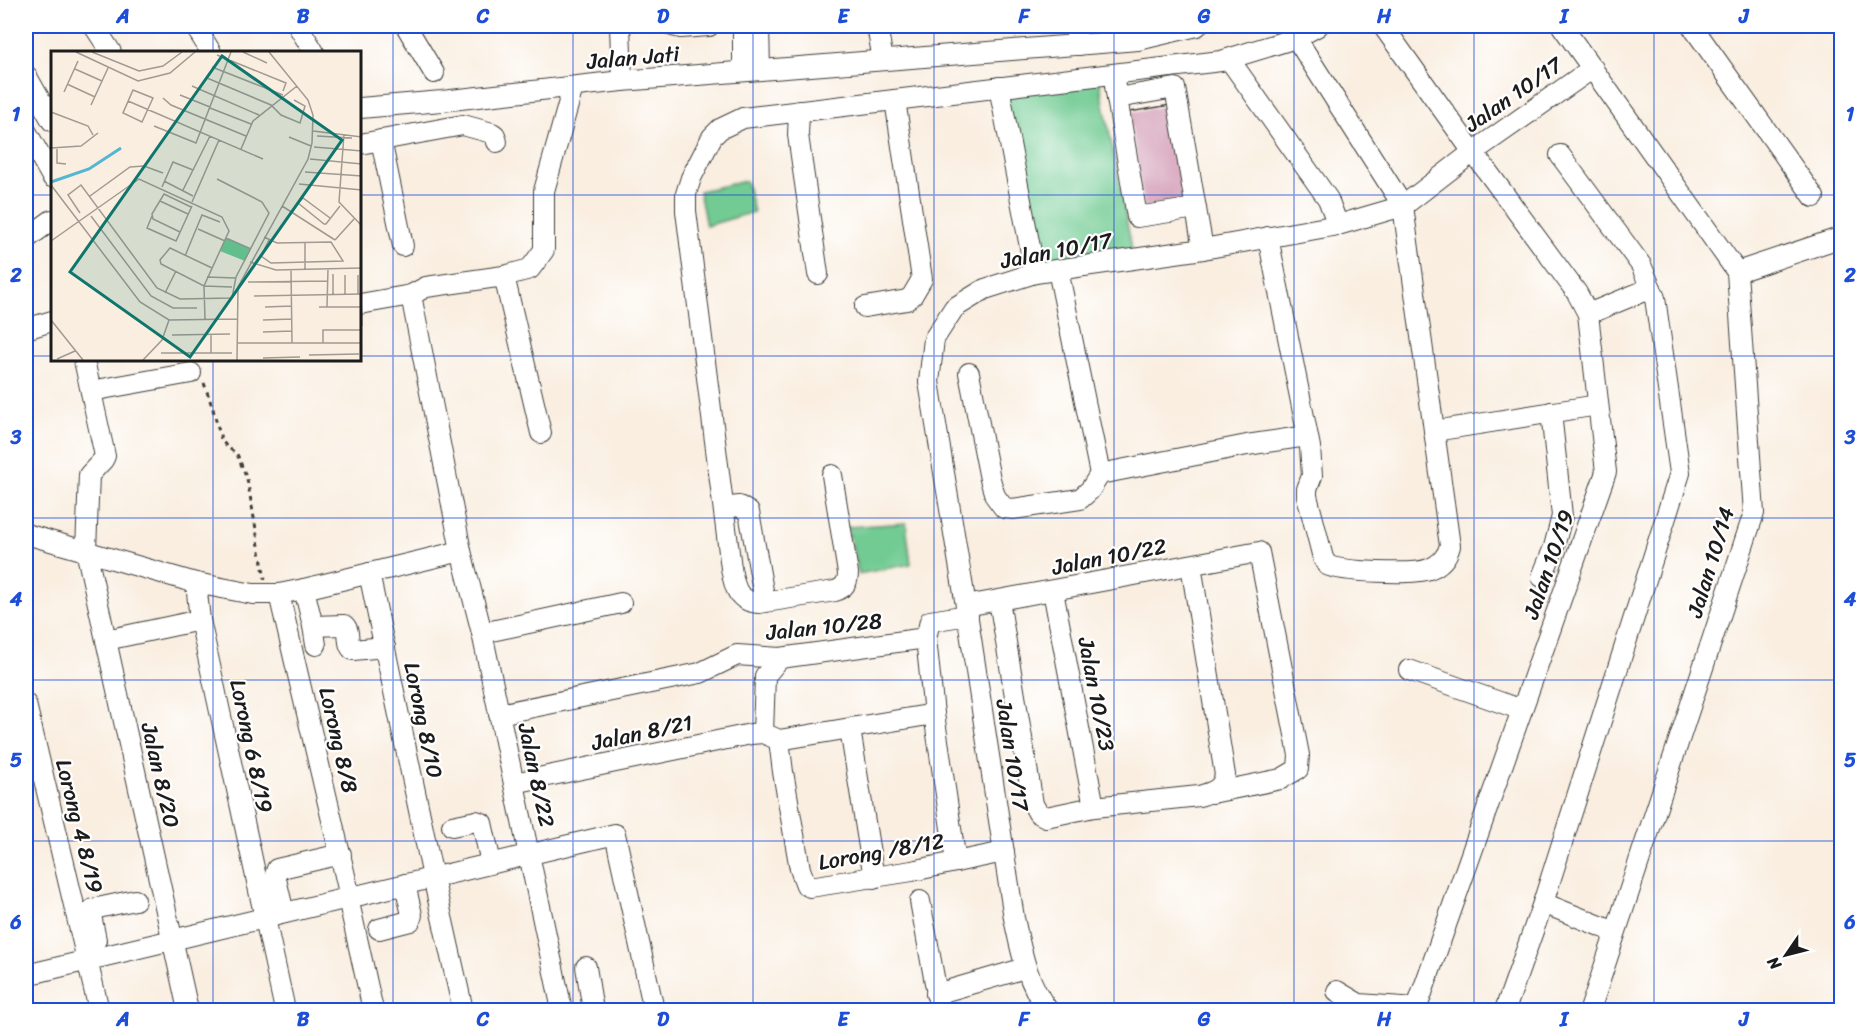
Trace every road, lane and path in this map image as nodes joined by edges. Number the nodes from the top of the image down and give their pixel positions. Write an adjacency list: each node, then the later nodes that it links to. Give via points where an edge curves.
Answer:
1 (94, 26): 19 (street)
2 (195, 26): 20 (street)
3 (298, 26): 21 (street)
4 (406, 26): 25 (street)
5 (620, 26): 29 (street)
6 (673, 26): 7 (street)
7 (709, 26)
8 (742, 26): 24 (street)
9 (759, 26): 24 (street)
10 (877, 26): 23 (street)
11 (1074, 26): 18 (street)
12 (1197, 26): 18 (street, Jalan Jati, via 1138,40)
13 (1318, 26): 17 (street)
14 (1383, 26): 41 (street, Jalan 10/19)
15 (1562, 26): 27 (street)
16 (1692, 26): 44 (street)
17 (1296, 38): 22 (street); 45 (street)
18 (1079, 45): 23 (street, Jalan Jati)
19 (110, 51)
20 (210, 51)
21 (313, 51)
22 (1229, 58): 26 (street); 48 (street, via 1328,199)
23 (883, 60): 24 (street, Jalan Jati)
24 (752, 71): 29 (street, Jalan Jati)
25 (434, 73)
26 (1113, 74): 31 (street); 32 (street)
27 (1597, 74): 41 (street, Jalan 10/17); 55 (street)
28 (26, 75): 36 (street)
29 (622, 81): 30 (street, Jalan Jati)
30 (573, 87): 34 (street, Jalan Jati); 58 (street, via 544,191 544,250 530,270)
31 (999, 87): 33 (street); 56 (street)
32 (1117, 98): 46 (street, via 1137,217); 46 (street, via 1175,88)
33 (895, 100): 35 (street); 62 (street, via 922,279 907,300)
34 (362, 108)
35 (799, 111): 57 (street, via 798,135); 77 (street, via 743,118 720,129 712,137 686,194)
36 (51, 119)
37 (26, 131): 43 (street)
38 (381, 140): 39 (street, via 463,125 492,133); 40 (street); 52 (street)
39 (497, 142)
40 (362, 144)
41 (1473, 152): 45 (street, Jalan 10/17); 63 (street, Jalan 10/19, via 1577,293)
42 (1560, 155): 59 (street, via 1641,265)
43 (51, 175)
44 (1814, 197)
45 (1403, 206): 48 (street, Jalan 10/17); 72 (street)
46 (1196, 208): 53 (street)
47 (51, 221): 51 (street)
48 (1338, 225): 49 (street, Jalan 10/17)
49 (1268, 237): 53 (street, Jalan 10/17); 74 (street)
50 (1842, 237): 55 (street)
51 (26, 238)
52 (403, 246)
53 (1203, 249): 54 (street, Jalan 10/17)
54 (1058, 270): 56 (street, Jalan 10/17); 75 (street)
55 (1737, 272): 123 (street, Jalan 10/14, via 1754,513)
56 (1035, 273): 91 (street, Jalan 10/17, via 985,289 954,308 934,339 929,382)
57 (818, 274)
58 (504, 276): 60 (street, via 426,287); 73 (street)
59 (1651, 288): 63 (street); 120 (street, via 1680,473)
60 (411, 295): 61 (street); 80 (street, Jalan 8/22)
61 (362, 304)
62 (866, 307)
63 (1588, 314): 70 (street, Jalan 10/19)
64 (51, 321): 65 (street)
65 (26, 329)
66 (84, 362): 69 (street)
67 (191, 373): 69 (street); 85 (path, via 201,378 208,392 220,439 242,464)
68 (969, 373): 75 (street, via 990,478 995,496 1004,508 1080,499)
69 (91, 391): 79 (street, Jalan 8/20, via 105,456 89,475)
70 (1598, 405): 71 (street); 100 (street, Jalan 10/19, via 1606,472)
71 (1551, 412): 72 (street); 83 (street, via 1562,516)
72 (1434, 431): 74 (street, via 1450,546 1444,560 1423,571 1386,572 1327,565 1307,496 1312,467)
73 (541, 433)
74 (1307, 436): 75 (street)
75 (1100, 474)
76 (832, 476): 89 (street, via 848,580 836,591)
77 (724, 507): 89 (street, via 735,590 753,602); 89 (street, via 739,506 749,512)
78 (26, 534): 79 (street)
79 (86, 550): 84 (street); 95 (street, Jalan 8/20)
80 (461, 551): 82 (street); 93 (street, Jalan 8/22)
81 (1191, 565): 87 (street, Jalan 10/22); 106 (street, via 1225,775 1219,789); 106 (street, Jalan 10/22, via 1260,552 1299,755 1298,769 1281,779)
82 (369, 573): 86 (street); 96 (street, Lorong 8/10)
83 (1542, 577)
84 (196, 583): 85 (street, via 253,594); 92 (street, Lorong 6 8/19)
85 (272, 587): 86 (street); 110 (street, Lorong 8/8)
86 (304, 589): 96 (street, via 315,636 344,625 353,650)
87 (1053, 591): 88 (street, Jalan 10/22); 107 (street, Jalan 10/23)
88 (999, 600): 91 (street, Jalan 10/22); 107 (street, via 1033,804 1046,817)
89 (765, 602)
90 (621, 603): 93 (street)
91 (967, 610): 94 (street, via 930,621); 109 (street, Jalan 10/17)
92 (201, 620): 95 (street); 121 (street, Lorong 6 8/19)
93 (482, 633): 101 (street, Jalan 8/22)
94 (926, 638): 97 (street, Jalan 10/28); 102 (street)
95 (106, 640): 124 (street, Jalan 8/20)
96 (385, 647): 114 (street, Lorong 8/10)
97 (780, 658): 101 (street, Jalan 10/28, via 737,655 700,673); 104 (street, via 765,675)
98 (1409, 670): 100 (street)
99 (26, 704): 125 (street, Lorong 4 8/19)
100 (1522, 710): 131 (street, Jalan 10/19)
101 (499, 714): 105 (street, Jalan 8/22)
102 (934, 714): 103 (street, Jalan 8/21); 112 (street)
103 (850, 729): 104 (street, Jalan 8/21); 115 (street)
104 (771, 737): 105 (street, Jalan 8/21, via 751,734); 115 (street, Lorong /8/12, via 783,772 806,885 816,888)
105 (514, 783): 111 (street, Jalan 8/22)
106 (1212, 793): 107 (street)
107 (1094, 807)
108 (452, 826): 113 (street, via 482,823)
109 (1004, 852): 112 (street, Lorong /8/12); 127 (street, Jalan 10/17)
110 (341, 854): 117 (street, Lorong 8/8); 121 (street, via 277,869)
111 (529, 854): 113 (street); 137 (street, Jalan 8/22); 139 (street, via 615,834)
112 (956, 862): 115 (street, Lorong /8/12)
113 (491, 863): 114 (street)
114 (433, 877): 116 (street); 136 (street, Lorong 8/10)
115 (874, 878)
116 (405, 884): 117 (street); 122 (street, via 412,918 407,923)
117 (349, 897): 121 (street); 135 (street, Lorong 8/8)
118 (135, 900): 125 (street, via 91,911)
119 (920, 901): 130 (street)
120 (1543, 903): 123 (street); 141 (street)
121 (274, 915): 124 (street); 134 (street)
122 (379, 929)
123 (1616, 932): 142 (street, Jalan 10/14)
124 (174, 940): 125 (street); 133 (street, Jalan 8/20)
125 (93, 959): 128 (street); 132 (street)
126 (586, 967): 138 (street)
127 (1025, 968): 130 (street); 140 (street, Jalan 10/17)
128 (26, 975)
129 (1337, 991): 131 (street, via 1359,1004)
130 (938, 1003)
131 (1417, 1009)
132 (99, 1011)
133 (189, 1011)
134 (285, 1011)
135 (373, 1011)
136 (464, 1011)
137 (562, 1011)
138 (593, 1011)
139 (654, 1011)
140 (1048, 1011)
141 (1505, 1011)
142 (1590, 1011)

